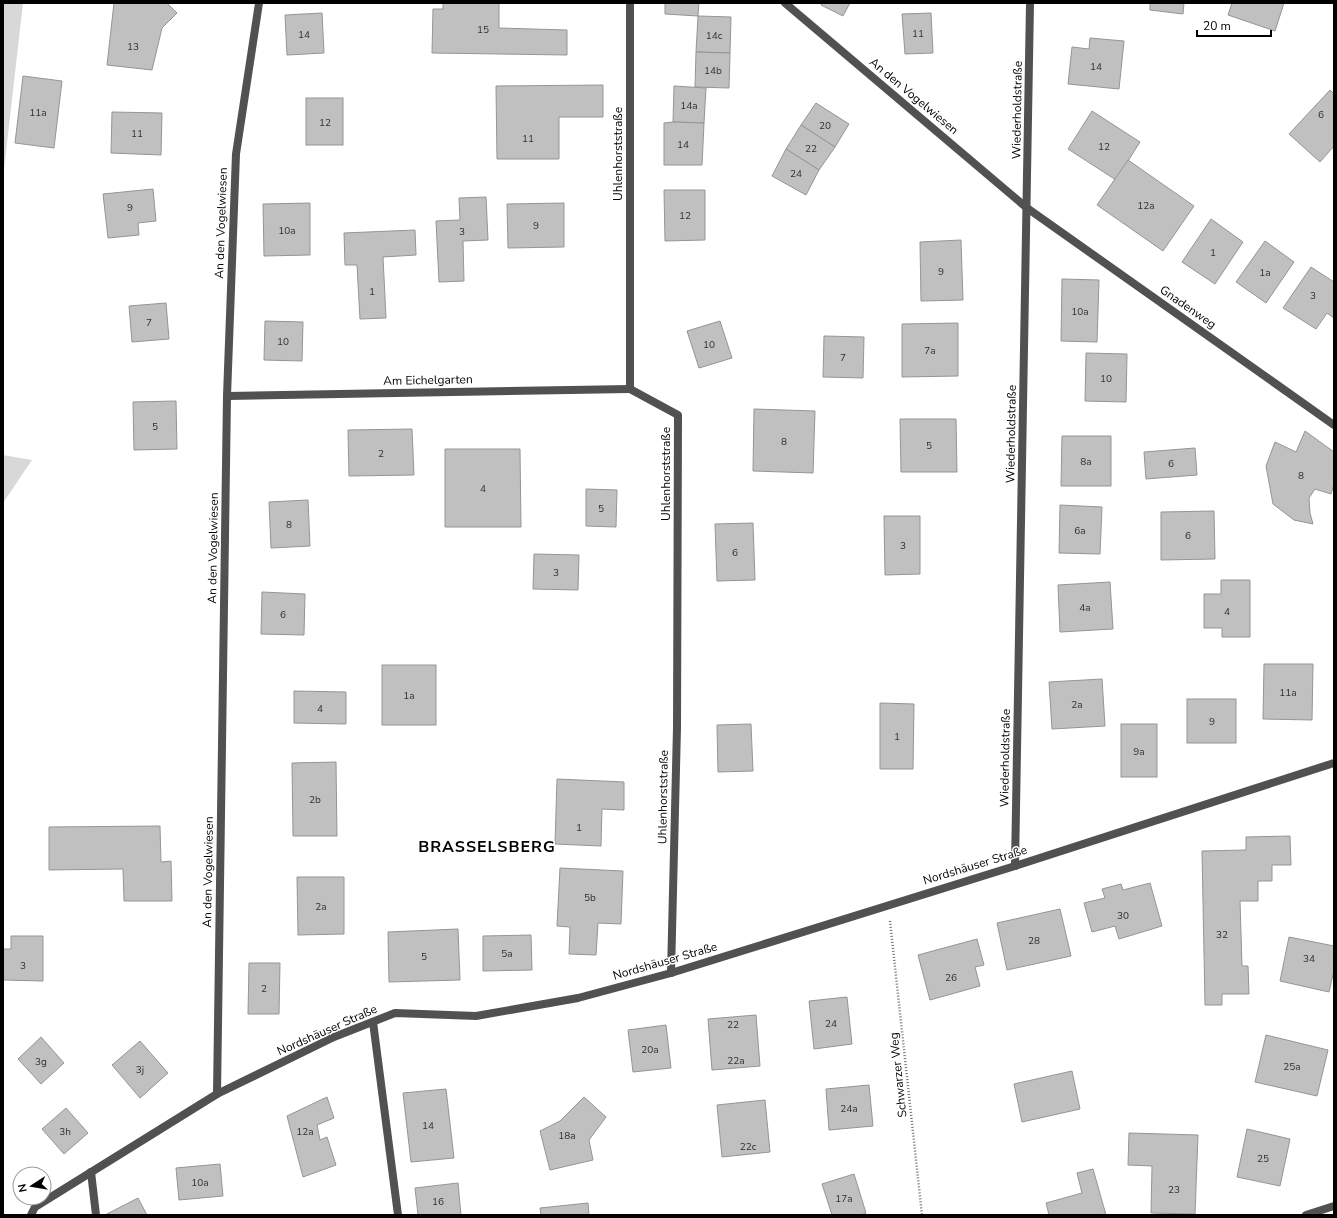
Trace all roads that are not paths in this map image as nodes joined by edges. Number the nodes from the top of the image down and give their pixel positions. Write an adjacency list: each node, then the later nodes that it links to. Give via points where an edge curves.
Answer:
1 (258, 3): 7 (street, An den Vogelwiesen, via 236,154)
2 (630, 3): 6 (street, Uhlenhorststraße)
3 (785, 3): 5 (street, An den Vogelwiesen)
4 (1030, 3): 5 (street, Wiederholdstraße)
5 (1027, 208): 8 (street, Gnadenweg); 10 (street, Wiederholdstraße)
6 (630, 389): 7 (street, Am Eichelgarten); 11 (street, Uhlenhorststraße, via 678,415 677,728)
7 (227, 396): 13 (street, An den Vogelwiesen)
8 (1334, 425)
9 (1334, 763): 10 (street, Nordshäuser Straße)
10 (1015, 866): 11 (street, Nordshäuser Straße)
11 (671, 973): 12 (street, Nordshäuser Straße, via 578,998 476,1016 395,1013)
12 (374, 1022): 13 (street, Nordshäuser Straße, via 334,1037); 18 (street)
13 (217, 1094): 14 (street, Nordshäuser Straße)
14 (91, 1172): 16 (street, Nordshäuser Straße, via 35,1207); 17 (street)
15 (1334, 1206): 19 (street)
16 (31, 1215)
17 (96, 1215)
18 (398, 1215)
19 (1306, 1215)

